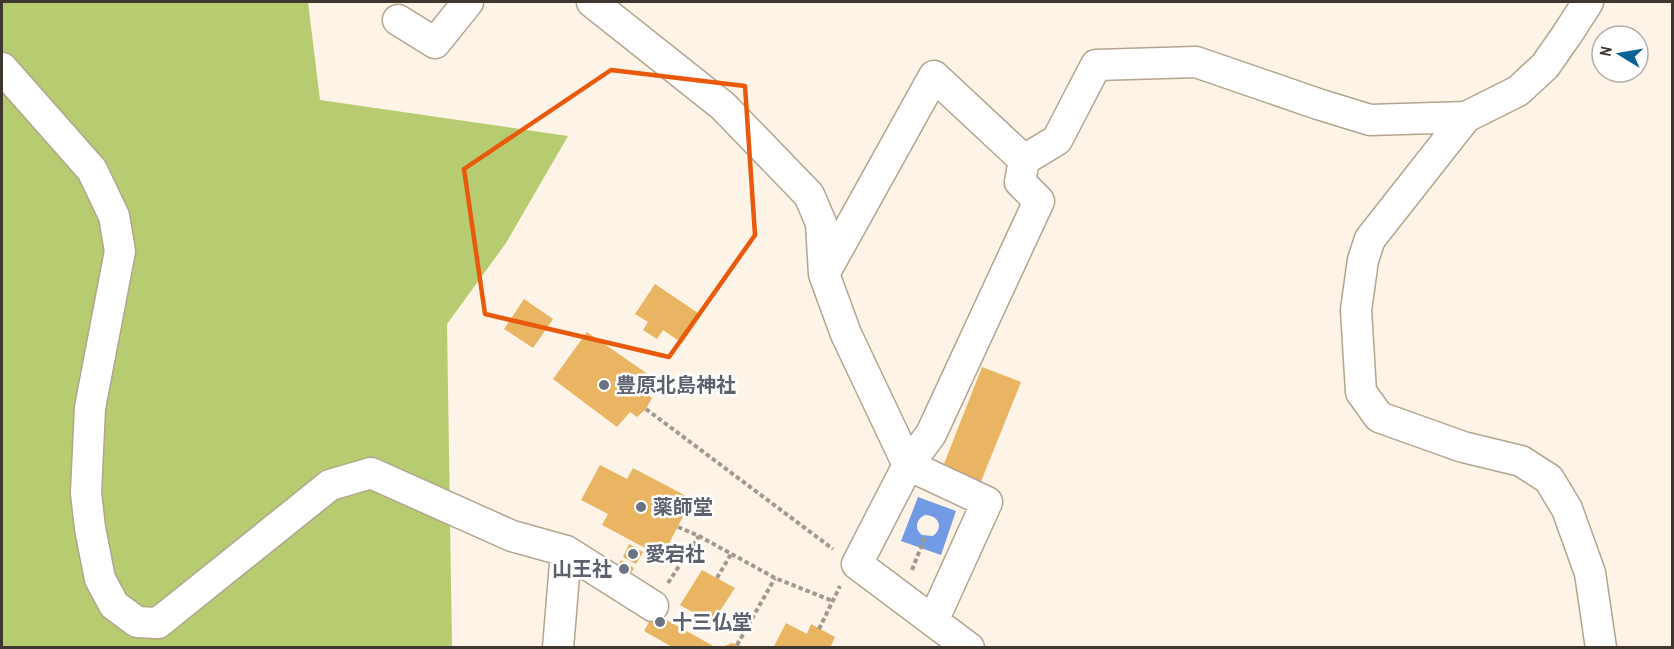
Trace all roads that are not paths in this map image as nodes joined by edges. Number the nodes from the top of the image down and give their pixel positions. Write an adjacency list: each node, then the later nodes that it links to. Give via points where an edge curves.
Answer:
1 (468, 2): 4 (street, via 435,43)
2 (592, 2): 8 (street, via 723,106 809,195 821,223)
3 (1588, 2): 6 (street, via 1545,66 1518,91)
4 (398, 20)
5 (2, 68): 10 (street, via 92,170 114,216 120,251 90,408 86,494 100,579 114,605 137,622 158,623 330,485 371,473 512,536)
6 (1466, 117): 7 (street, via 1370,120 1196,62 1096,65 1057,140); 15 (street, via 1370,239 1362,260 1356,310 1360,392 1379,417 1463,447 1521,460 1549,479 1567,509 1590,573)
7 (1024, 160): 8 (street, via 934,76); 9 (street, via 1020,182 1039,201 931,434)
8 (824, 274): 9 (street, via 846,334)
9 (908, 465): 12 (street, via 849,559); 12 (street, via 987,502)
10 (566, 551): 11 (street); 13 (street)
11 (654, 606)
12 (933, 621): 14 (street)
13 (558, 648)
14 (969, 648)
15 (1601, 648)

